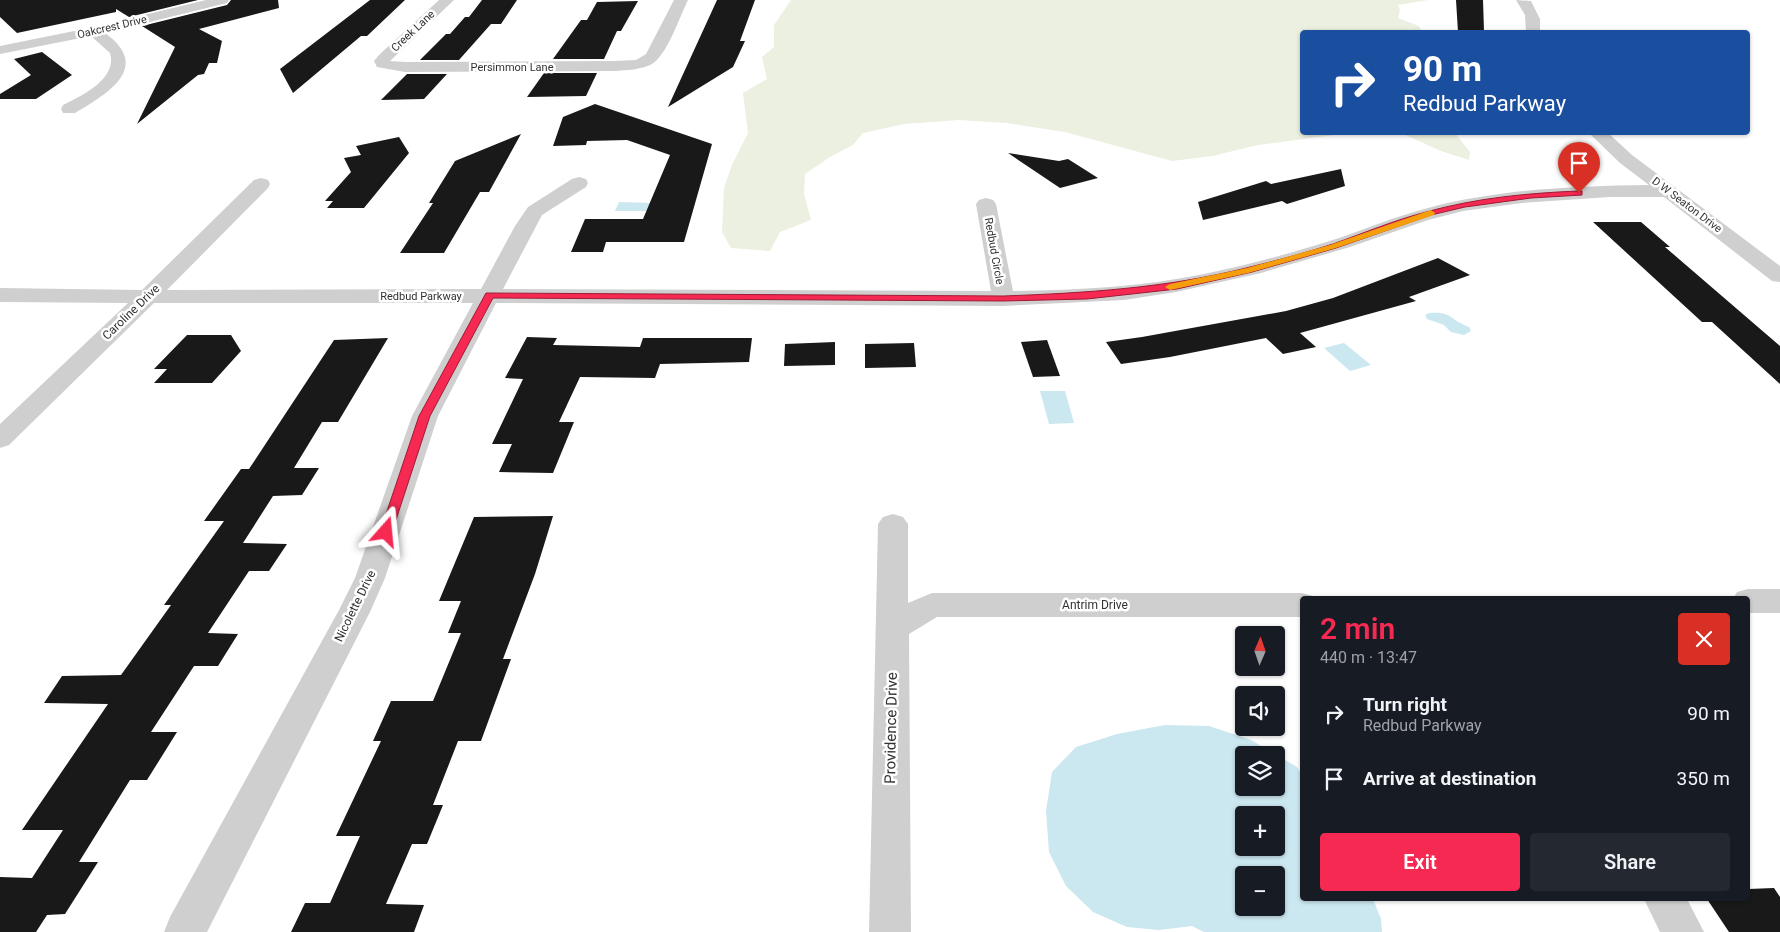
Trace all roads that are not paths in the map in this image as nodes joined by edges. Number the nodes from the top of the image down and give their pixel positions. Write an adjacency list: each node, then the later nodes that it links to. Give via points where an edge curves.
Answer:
1 (222, 0): 6 (street, Oakcrest Drive)
2 (447, 0): 8 (street, Creek Lane, via 385,57)
3 (681, 0): 8 (street, Persimmon Lane, via 655,53 642,63 614,66 405,67)
4 (1523, 0): 5 (street, via 1533,17)
5 (1534, 30)
6 (94, 31): 7 (street, Oakcrest Drive); 9 (street, via 114,49 119,56 118,64 103,87)
7 (0, 50)
8 (382, 64)
9 (69, 109)
10 (1599, 135): 13 (street, D W Seaton Drive)
11 (579, 183): 17 (street, Nicolette Drive, via 535,211)
12 (261, 184): 18 (street, Caroline Drive)
13 (1670, 191): 15 (street, D W Seaton Drive); 19 (street, Redbud Parkway, via 1531,196 1465,205 1248,270 1177,286 1087,296)
14 (986, 204): 19 (street, Redbud Circle)
15 (1780, 276)
16 (0, 295): 18 (street, Redbud Parkway)
17 (489, 295): 18 (street, Redbud Parkway); 19 (street, Redbud Parkway); 27 (street, Nicolette Drive, via 425,416 362,595)
18 (148, 297): 20 (street, Caroline Drive)
19 (1003, 298)
20 (0, 439)
21 (893, 524): 25 (street, Providence Drive)
22 (1750, 601): 23 (street)
23 (1780, 601)
24 (1300, 605): 25 (street, Antrim Drive, via 932,606)
25 (893, 628): 28 (street, Providence Drive)
26 (1665, 901): 29 (street)
27 (184, 932)
28 (890, 932)
29 (1683, 932)

